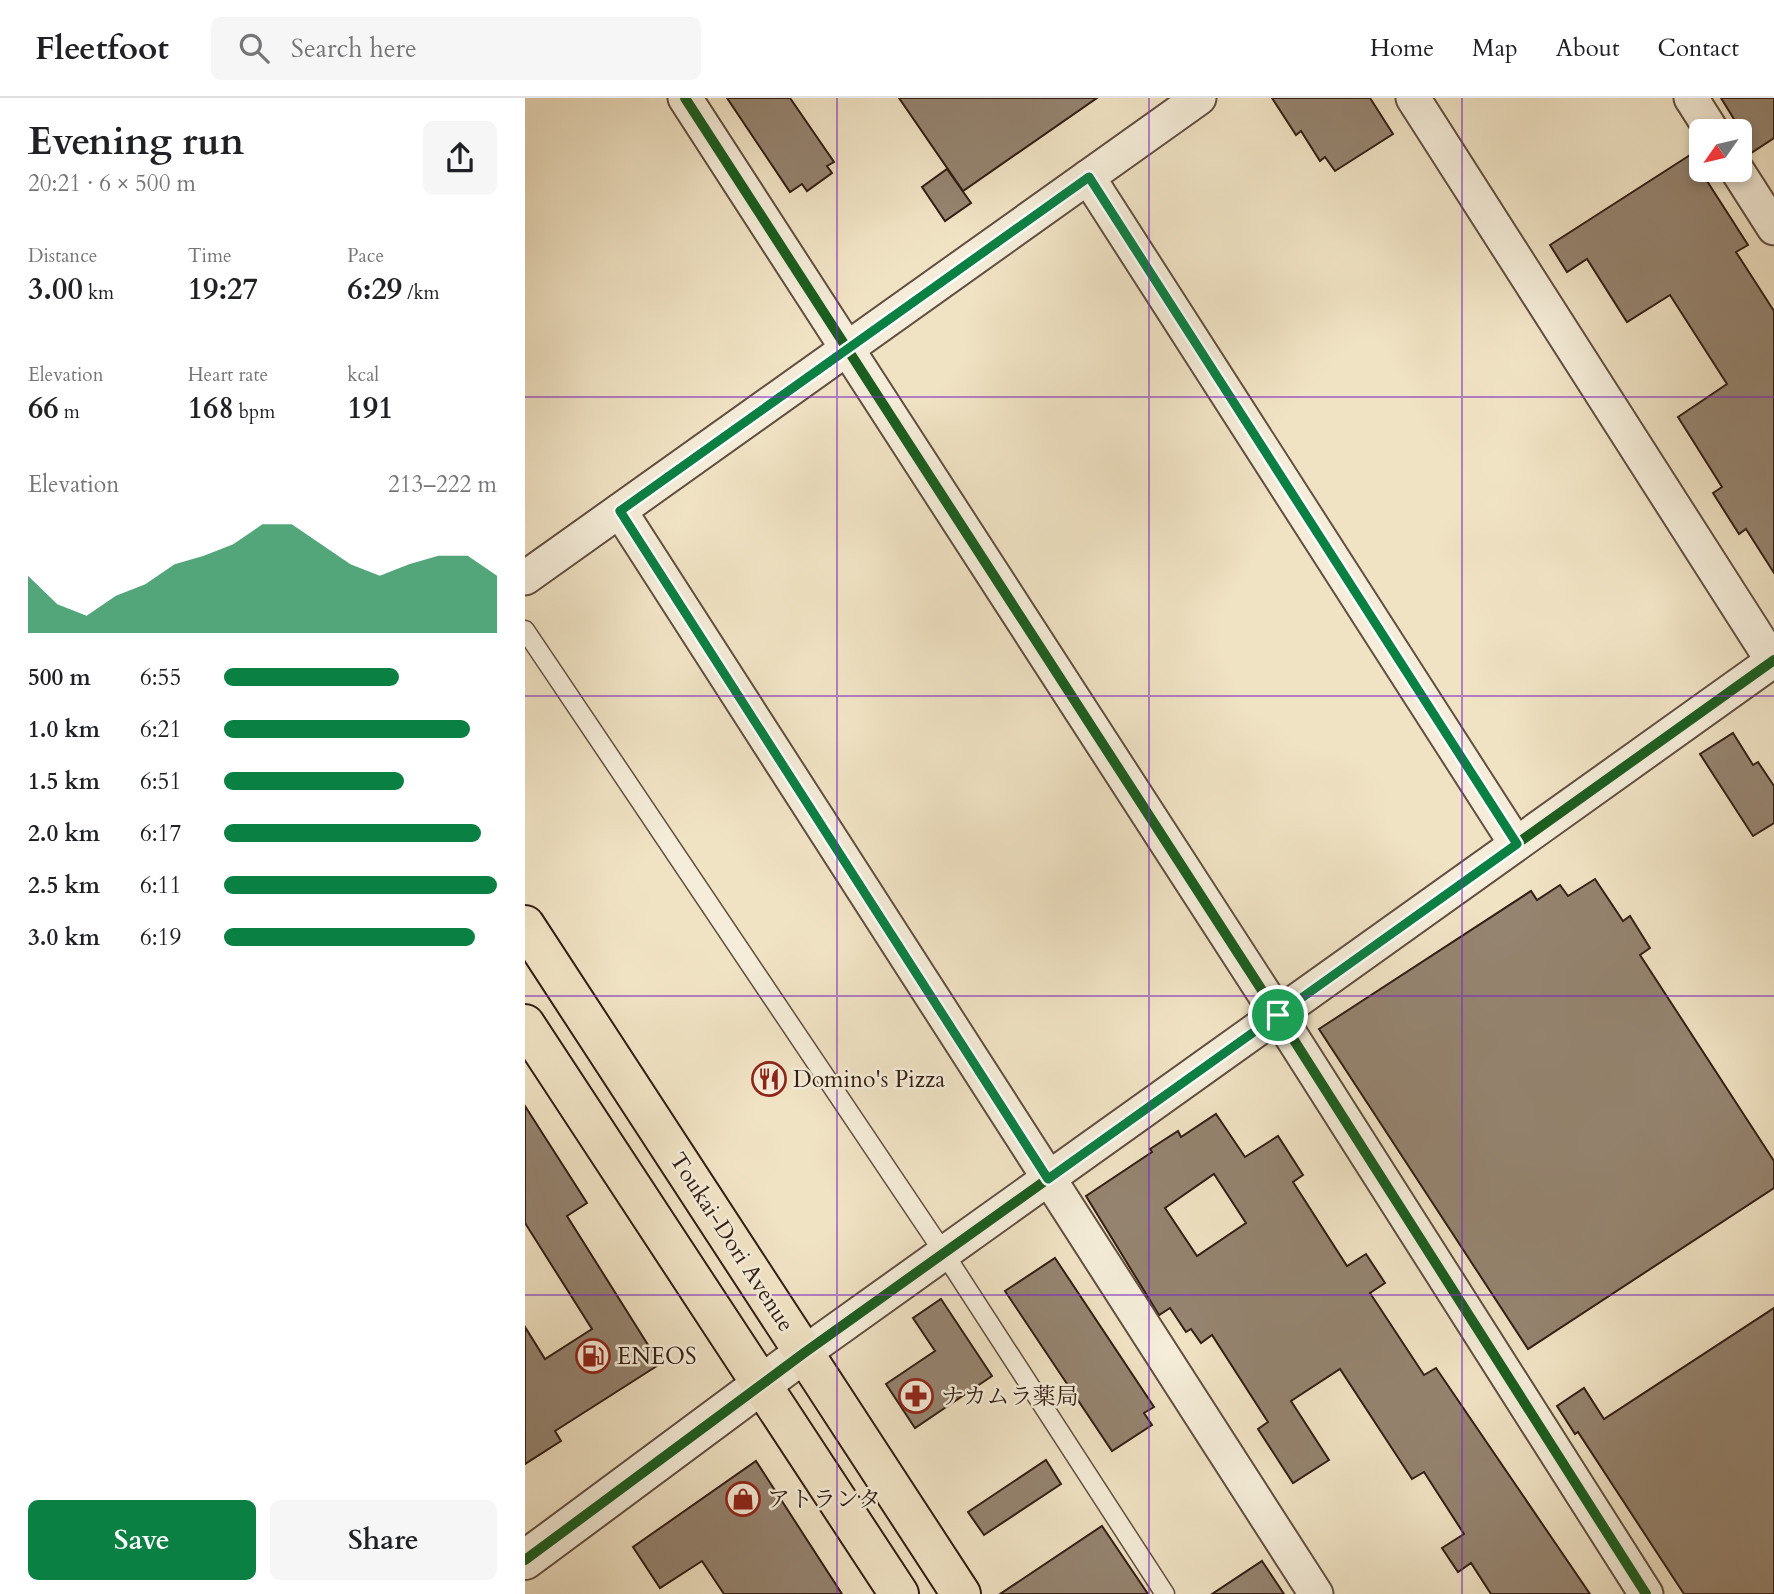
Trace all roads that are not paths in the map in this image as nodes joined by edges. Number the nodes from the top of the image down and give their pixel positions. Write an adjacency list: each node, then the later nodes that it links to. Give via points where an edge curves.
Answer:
1 (685, 98): 9 (street)
2 (1199, 98): 6 (street)
3 (1413, 98): 13 (street)
4 (1691, 98): 5 (street)
5 (1704, 119)
6 (1089, 177): 9 (street); 14 (street)
7 (1745, 182): 8 (street)
8 (1774, 228)
9 (847, 349): 10 (street); 16 (street)
10 (620, 511): 11 (street); 18 (street)
11 (525, 578)
12 (525, 630): 19 (lane)
13 (1774, 661): 14 (street)
14 (1517, 844): 16 (street)
15 (525, 925): 20 (main road, Toukai-Dori Avenue)
16 (1278, 1015): 18 (street); 27 (street)
17 (525, 1024): 21 (main road)
18 (1048, 1179): 19 (street); 26 (street)
19 (943, 1254): 20 (street); 25 (lane)
20 (804, 1353): 21 (street); 24 (main road, Toukai-Dori Avenue)
21 (762, 1384): 22 (street); 23 (main road)
22 (525, 1560)
23 (899, 1594)
24 (961, 1594)
25 (1165, 1594)
26 (1316, 1594)
27 (1646, 1594)

